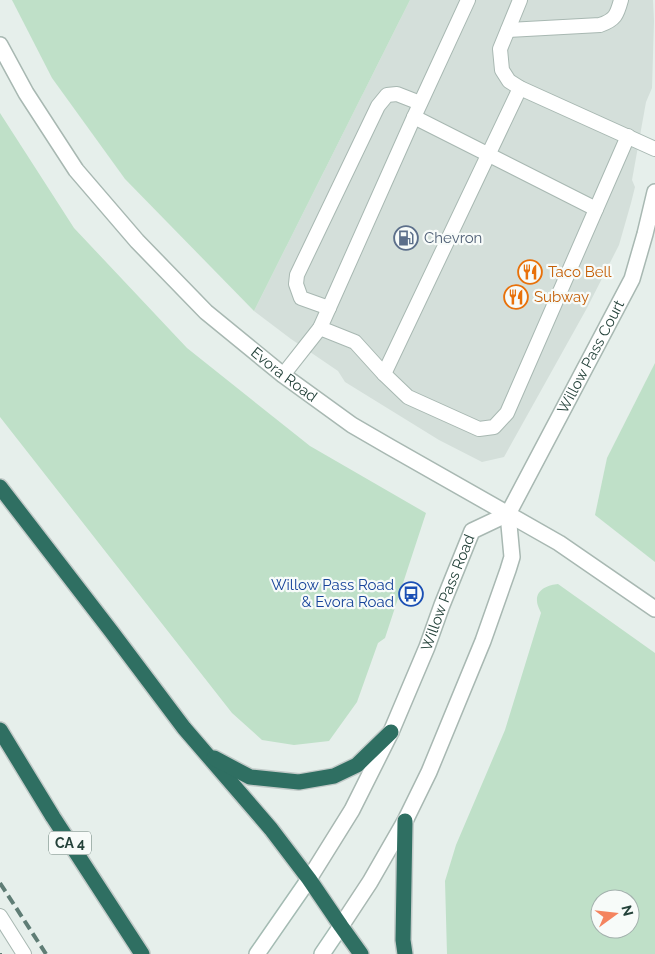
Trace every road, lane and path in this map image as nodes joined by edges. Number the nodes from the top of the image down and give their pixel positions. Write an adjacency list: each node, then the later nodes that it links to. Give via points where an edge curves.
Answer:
1 (468, 0): 7 (lane)
2 (520, 0): 4 (lane)
3 (621, 0): 4 (lane, via 614,17 600,25)
4 (508, 30): 6 (lane, via 500,49 502,70 509,81)
5 (0, 45): 17 (street, Evora Road, via 26,93 76,170 131,234 206,312)
6 (520, 88): 9 (lane); 11 (lane)
7 (420, 103): 8 (lane); 14 (lane, via 397,94 387,96 378,106 297,275 296,284 302,298)
8 (414, 117): 11 (lane); 14 (lane)
9 (628, 136): 10 (lane); 13 (lane)
10 (655, 149)
11 (489, 155): 13 (lane); 16 (lane)
12 (655, 192): 19 (street, Willow Pass Court, via 632,279)
13 (596, 209): 16 (lane, via 507,413 494,426 478,429 408,397)
14 (329, 308): 15 (lane)
15 (320, 328): 16 (lane, via 355,342); 17 (lane)
16 (384, 374)
17 (283, 375): 19 (street, Evora Road, via 352,424)
18 (0, 487): 23 (highway)
19 (508, 514): 20 (street, Evora Road, via 559,543); 22 (street, Willow Pass Road, via 472,531); 24 (street, via 512,556 508,570 451,720)
20 (655, 609)
21 (0, 730): 29 (highway, CA 4)
22 (391, 732): 23 (highway, via 357,765 334,776 299,782 250,777); 25 (street, Willow Pass Road, via 352,810)
23 (204, 752): 25 (highway, via 271,829)
24 (405, 821): 27 (street); 33 (highway)
25 (309, 879): 27 (highway); 30 (street, Willow Pass Road)
26 (0, 916): 28 (lane)
27 (341, 926): 31 (street); 32 (highway)
28 (24, 954)
29 (142, 954)
30 (257, 954)
31 (322, 954)
32 (361, 954)
33 (405, 954)

